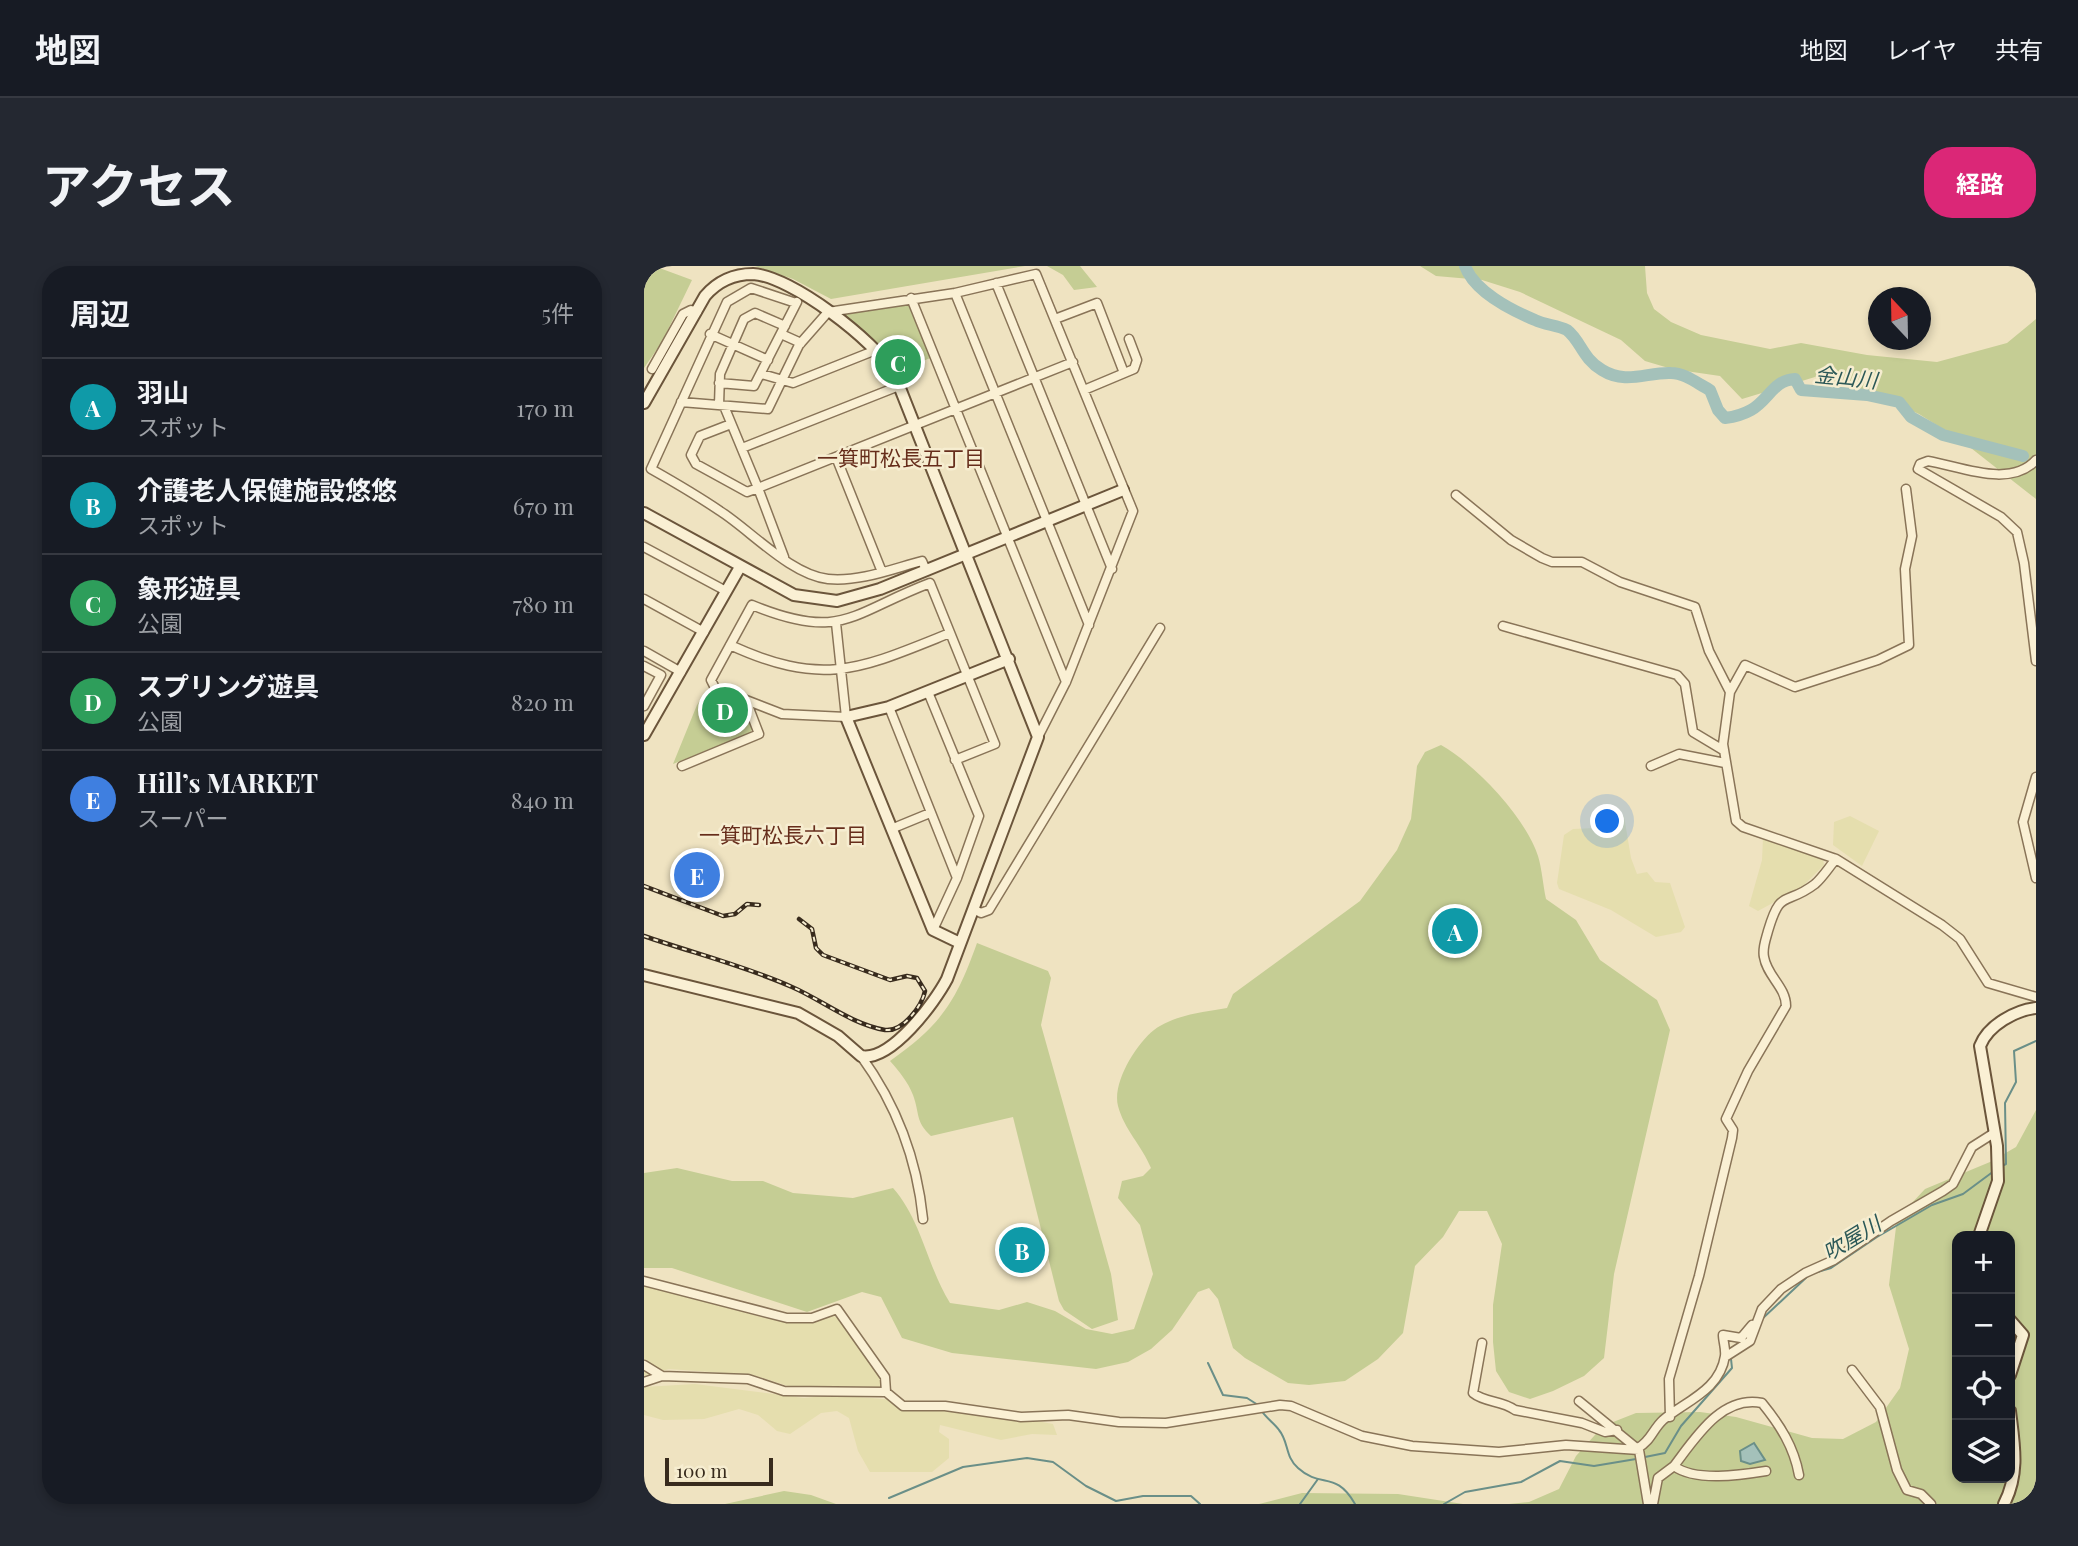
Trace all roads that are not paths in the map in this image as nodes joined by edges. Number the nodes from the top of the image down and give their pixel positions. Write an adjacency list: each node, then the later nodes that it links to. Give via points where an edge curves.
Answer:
1 (996, 283): 2 (street); 7 (street, via 1036,274); 20 (street)
2 (955, 293): 3 (street); 25 (street)
3 (911, 298): 6 (street); 29 (street)
4 (800, 299): 5 (street, via 763,276 743,275 716,285); 6 (street); 8 (street); 9 (street, via 761,289 743,290 727,302)
5 (696, 312): 17 (street, via 683,314); 27 (street)
6 (828, 312): 13 (street); 14 (street)
7 (1055, 319): 16 (street); 18 (street, via 1097,303)
8 (785, 326): 10 (street); 12 (street, via 755,313 748,315)
9 (710, 334): 12 (street); 26 (street)
10 (780, 334): 13 (street); 15 (street)
11 (1129, 339): 18 (street, via 1137,360 1134,369)
12 (733, 343): 15 (street); 22 (street)
13 (801, 343): 21 (street)
14 (876, 349): 21 (street, via 793,383); 23 (street)
15 (768, 360): 19 (street)
16 (1073, 362): 20 (street); 24 (street)
17 (652, 369)
18 (1124, 373): 24 (street)
19 (762, 374): 21 (street); 22 (street, via 754,386)
20 (1035, 377): 25 (street); 39 (street)
21 (782, 382): 28 (street, via 768,409)
22 (719, 383): 28 (street)
23 (899, 386): 31 (street); 32 (street)
24 (1084, 390): 37 (street)
25 (996, 393): 29 (street); 41 (street)
26 (681, 402): 28 (street); 45 (street, via 651,469 721,511)
27 (644, 404)
28 (721, 406): 30 (street)
29 (956, 409): 31 (street); 42 (street)
30 (731, 424): 32 (street); 35 (street, via 699,436 692,459 747,492)
31 (915, 425): 33 (street); 44 (street)
32 (742, 449): 35 (street)
33 (836, 457): 35 (street); 49 (street)
34 (2036, 460): 61 (street, via 2006,473 1928,461 1918,469 2001,517 2017,532)
35 (758, 488): 45 (street)
36 (1906, 489): 68 (street, via 1912,536 1905,569 1909,645 1795,687 1745,665)
37 (1123, 490): 39 (street); 47 (street, via 1133,511)
38 (1456, 495): 68 (street, via 1511,540 1542,558 1582,562 1620,582 1695,607 1709,651)
39 (1085, 505): 41 (street); 47 (street)
40 (644, 513): 46 (street)
41 (1045, 521): 42 (street); 53 (street)
42 (1007, 537): 44 (street); 66 (street)
43 (644, 547): 50 (street)
44 (966, 554): 48 (street); 60 (street)
45 (784, 557): 49 (street, via 803,571 828,579)
46 (740, 567): 48 (street, via 794,595 837,601 860,597); 50 (street)
47 (1112, 569): 53 (street)
48 (926, 570): 49 (street, via 922,561)
49 (882, 572)
50 (726, 591): 56 (street)
51 (644, 599): 56 (street)
52 (836, 623): 57 (street, via 930,583); 58 (street, via 791,620 752,605); 63 (street)
53 (1089, 625): 66 (street)
54 (1503, 626): 75 (street, via 1677,675 1685,684 1693,732)
55 (1160, 628): 86 (street, via 989,910)
56 (704, 632): 64 (street)
57 (950, 633): 63 (street, via 887,658); 65 (street)
58 (730, 645): 63 (street, via 796,669); 69 (street, via 711,680 715,688)
59 (644, 651): 64 (street)
60 (1009, 659): 65 (street); 74 (street)
61 (2036, 661)
62 (644, 666): 70 (street, via 661,675)
63 (841, 669): 72 (street)
64 (681, 672): 73 (street)
65 (967, 676): 67 (street); 76 (street, via 995,744)
66 (1066, 682): 74 (street)
67 (928, 691): 71 (street); 76 (street)
68 (1730, 692): 75 (street)
69 (747, 703): 72 (street, via 798,717); 78 (street, via 759,734)
70 (644, 706)
71 (888, 707): 72 (street); 81 (street)
72 (846, 717): 82 (street)
73 (644, 735)
74 (1038, 737): 86 (street)
75 (1723, 750): 77 (street)
76 (956, 760): 84 (street, via 979,816)
77 (1725, 762): 79 (street, via 1679,754); 83 (street, via 1733,812 1743,827)
78 (681, 766)
79 (1651, 766)
80 (2036, 777): 85 (street, via 2023,822)
81 (930, 813): 82 (street); 84 (street)
82 (891, 829): 87 (street)
83 (1836, 859): 90 (street, via 1960,939 1987,983); 108 (street, via 1814,885 1785,899 1771,914 1763,954 1786,1006 1748,1071 1727,1119 1732,1138 1669,1379)
84 (957, 878): 87 (street)
85 (2036, 878)
86 (973, 909): 88 (street)
87 (933, 930): 88 (street)
88 (960, 943): 92 (street, via 947,979 925,1013 878,1054)
89 (644, 975): 92 (street, via 798,1013)
90 (2036, 997)
91 (2036, 1007): 93 (street, via 2015,1013 1986,1035 1980,1046)
92 (862, 1056): 94 (street, via 895,1114 916,1174)
93 (1994, 1133): 95 (street, via 1998,1181); 100 (street, via 1972,1147 1953,1184 1781,1289 1762,1309 1749,1341)
94 (923, 1219)
95 (1981, 1231)
96 (644, 1281): 106 (street, via 787,1318 812,1318 837,1309 886,1377)
97 (1752, 1325): 100 (street, via 1741,1338 1722,1335)
98 (2015, 1326): 101 (street, via 2023,1335)
99 (1482, 1343): 110 (street, via 1473,1393 1478,1397 1605,1432)
100 (1725, 1357): 108 (street, via 1706,1390)
101 (2015, 1360)
102 (644, 1365): 104 (street)
103 (1852, 1370): 117 (street, via 1880,1408 1907,1490 1921,1494)
104 (662, 1376): 105 (street); 106 (street, via 748,1379 784,1391)
105 (644, 1382)
106 (886, 1392): 111 (street, via 903,1406 1119,1422 1166,1423 1280,1405 1362,1436 1412,1446 1499,1452 1566,1445)
107 (1579, 1401): 110 (street)
108 (1670, 1417): 111 (street)
109 (2011, 1420): 118 (street, via 2016,1466)
110 (1617, 1430): 111 (street)
111 (1639, 1449): 115 (street)
112 (1674, 1466): 113 (street, via 1695,1475); 114 (street, via 1712,1420 1729,1406 1747,1400 1762,1403 1771,1415 1796,1457); 116 (street, via 1658,1478)
113 (1766, 1471)
114 (1799, 1475)
115 (1648, 1504)
116 (1653, 1504)
117 (1931, 1504)
118 (2004, 1504)

